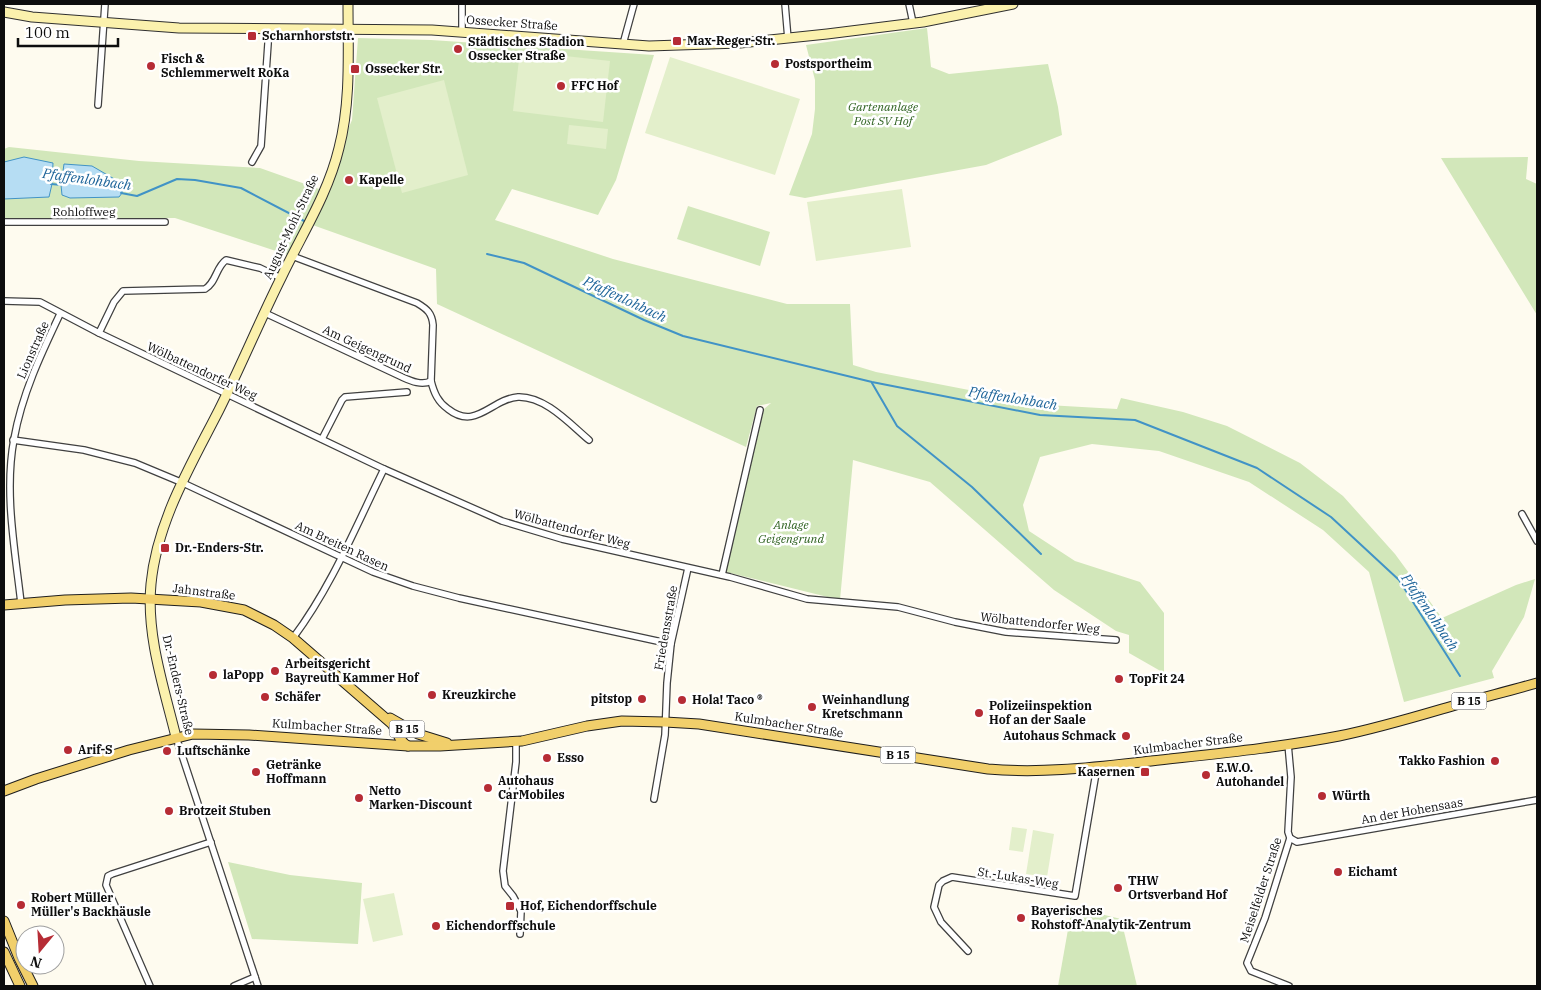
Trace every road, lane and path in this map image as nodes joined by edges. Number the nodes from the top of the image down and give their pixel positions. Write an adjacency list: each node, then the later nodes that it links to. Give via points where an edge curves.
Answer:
1 (105, 4): 9 (street)
2 (348, 4): 12 (street, August-Mohl-Straße)
3 (462, 4): 13 (street)
4 (634, 4): 15 (street)
5 (785, 4): 14 (street)
6 (910, 4): 10 (street)
7 (1013, 4): 10 (street, Ossecker Straße)
8 (5, 12): 9 (street, Ossecker Straße, via 32,18)
9 (104, 23): 11 (street, Ossecker Straße); 16 (street)
10 (913, 23): 14 (street, Ossecker Straße)
11 (269, 29): 12 (street, Ossecker Straße); 17 (street, via 261,146)
12 (348, 29): 13 (street, Ossecker Straße); 20 (street, August-Mohl-Straße, via 346,106 339,147 327,184)
13 (462, 31): 15 (street, Ossecker Straße)
14 (788, 39): 15 (street, Ossecker Straße, via 687,46)
15 (622, 44)
16 (98, 105)
17 (252, 162)
18 (4, 222): 19 (street, Rohloffweg)
19 (165, 222)
20 (292, 256): 21 (street, August-Mohl-Straße); 26 (street, via 417,303 428,309)
21 (281, 278): 24 (street, August-Mohl-Straße); 27 (street, via 260,268 226,260 205,289 123,291)
22 (4, 301): 25 (street, Wölbattendorfer Weg, via 40,302)
23 (432, 307): 26 (street, Am Geigengrund)
24 (265, 313): 28 (street, Am Geigengrund, via 402,377 420,383); 30 (street, August-Mohl-Straße)
25 (60, 314): 27 (street, Wölbattendorfer Weg); 33 (street, Lionstraße, via 24,398)
26 (432, 317): 28 (street, Am Geigengrund)
27 (99, 333): 30 (street, Wölbattendorfer Weg)
28 (431, 381): 34 (street, via 444,406 462,417 476,416 502,401 519,397 544,404)
29 (407, 392): 32 (street, Am Geigengrund, via 345,397)
30 (227, 393): 32 (street, Wölbattendorfer Weg); 36 (street, Dr.-Enders-Straße)
31 (760, 410): 41 (street)
32 (322, 439): 35 (street, Wölbattendorfer Weg)
33 (14, 440): 36 (street, Am Breiten Rasen, via 84,450 135,463); 43 (street, Lionstraße, via 11,499)
34 (589, 440)
35 (384, 469): 39 (street); 40 (street, Wölbattendorfer Weg, via 502,520 562,539)
36 (183, 483): 39 (street, Am Breiten Rasen); 42 (street, Dr.-Enders-Straße, via 160,539)
37 (1522, 514): 38 (street)
38 (1537, 541)
39 (341, 557): 45 (street, via 316,605); 47 (street, Am Breiten Rasen, via 387,578 432,591)
40 (688, 568): 41 (street, Wölbattendorfer Weg); 47 (street, Friedensstraße)
41 (722, 575): 46 (street, Wölbattendorfer Weg, via 808,599 898,607 1006,632)
42 (150, 598): 43 (main road, Jahnstraße / B 15); 45 (main road, Jahnstraße / B 15, via 244,610 274,624); 51 (street, Dr.-Enders-Straße, via 157,664)
43 (20, 603): 44 (main road, Jahnstraße / B 15)
44 (4, 604)
45 (293, 638): 49 (main road, Jahnstraße / B 15)
46 (1116, 640)
47 (671, 644): 50 (street, Friedensstraße)
48 (1537, 683): 53 (main road, Kulmbacher Straße / B 15, via 1402,722)
49 (363, 700): 54 (main road, B 15, via 410,731); 55 (main road, Jahnstraße / B 15, via 391,723 399,740)
50 (665, 722): 52 (main road, Kulmbacher Straße / B 15, via 622,721); 56 (main road, Kulmbacher Straße / B 15, via 720,727 988,769 1028,772); 60 (street, Friedensstraße)
51 (176, 737): 55 (main road, Kulmbacher Straße, via 208,733); 57 (main road, Kulmbacher Straße); 63 (street, Dr.-Enders-Straße)
52 (516, 742): 54 (main road, Kulmbacher Straße / B 15); 65 (street, via 503,871 505,886 521,911)
53 (1288, 744): 56 (main road, Kulmbacher Straße / B 15); 62 (street, Meiselfelder Straße)
54 (457, 745): 55 (main road, Kulmbacher Straße / B 15)
55 (408, 746)
56 (1097, 767): 67 (street, St.-Lukas-Weg, via 1075,896 952,878 942,880 934,908 937,917)
57 (36, 779): 58 (main road, Kulmbacher Straße); 59 (main road, Kulmbacher Straße)
58 (4, 787)
59 (4, 791)
60 (654, 799)
61 (1537, 800): 62 (street, An der Hohensaas, via 1297,842)
62 (1290, 838): 74 (street, Meiselfelder Straße, via 1247,963 1251,971)
63 (211, 842): 68 (street, Dr.-Enders-Straße); 71 (street, via 112,874 106,880)
64 (4, 921): 70 (main road)
65 (520, 934)
66 (4, 952): 69 (main road)
67 (968, 952)
68 (255, 977): 72 (street); 73 (street, Dr.-Enders-Straße)
69 (20, 986)
70 (33, 986)
71 (150, 986)
72 (234, 986)
73 (258, 986)
74 (1289, 986)

